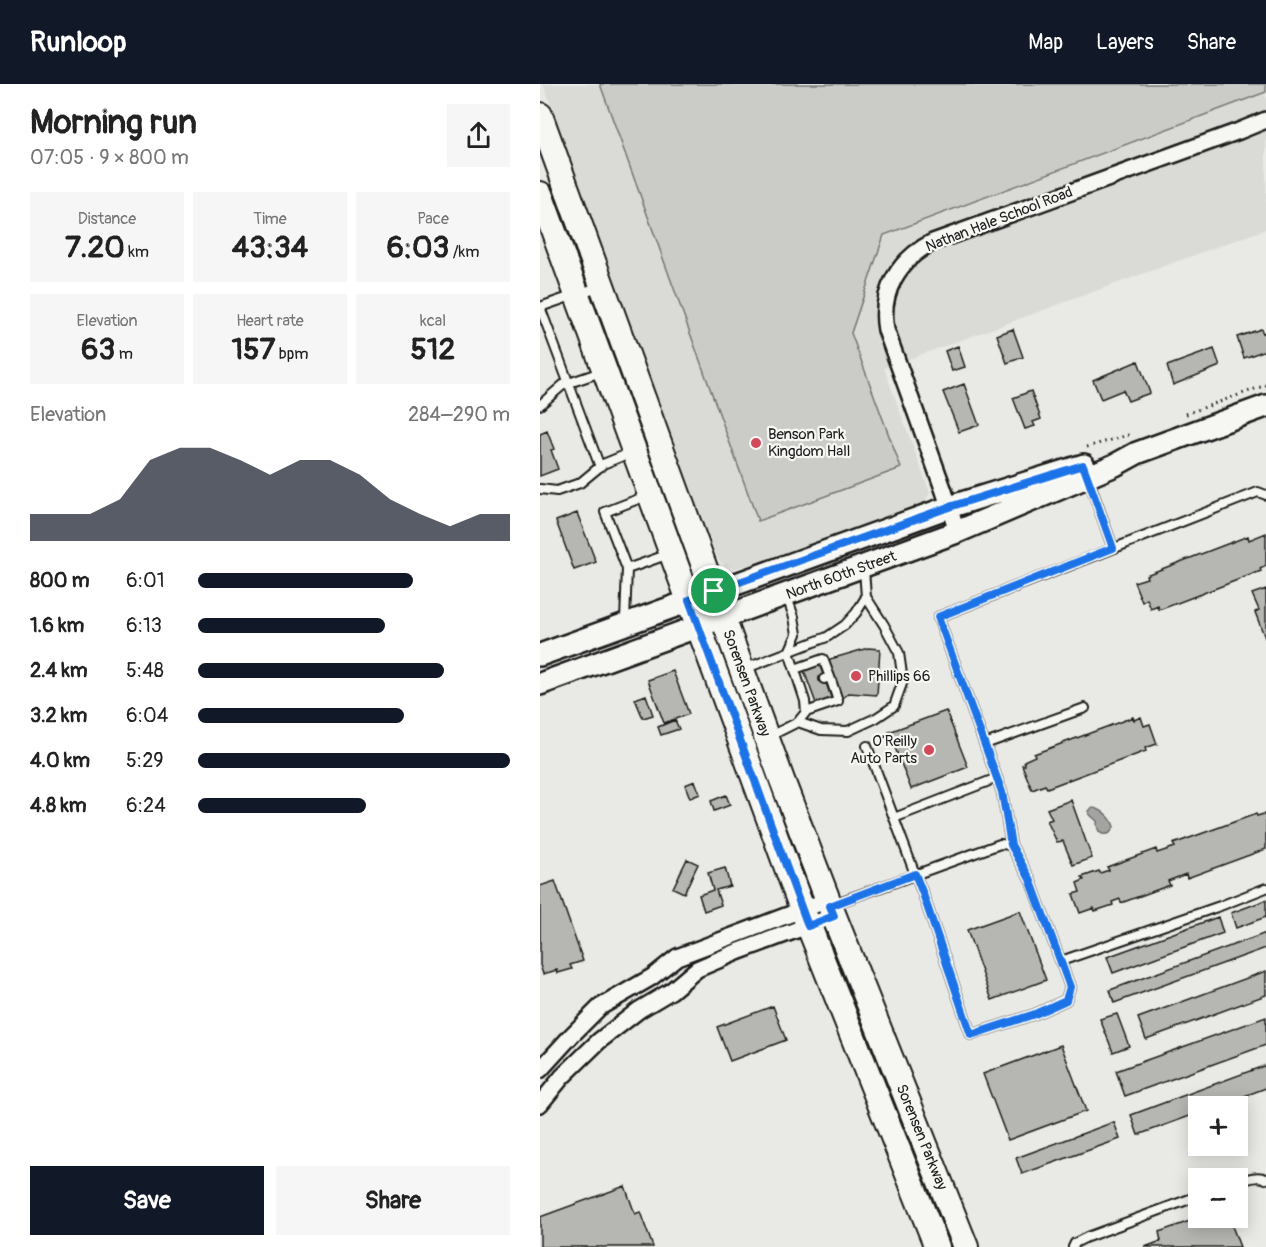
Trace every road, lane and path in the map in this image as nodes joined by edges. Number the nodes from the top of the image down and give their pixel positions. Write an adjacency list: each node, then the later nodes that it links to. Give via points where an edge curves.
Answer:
1 (540, 115): 4 (main road, Sorensen Parkway)
2 (1266, 120): 20 (street, Nathan Hale School Road, via 933,242 900,268 886,298 886,330)
3 (540, 194): 5 (main road, Sorensen Parkway)
4 (602, 285): 5 (lane); 26 (main road, Sorensen Parkway)
5 (577, 294): 6 (lane); 7 (main road, Sorensen Parkway)
6 (540, 307): 8 (lane)
7 (605, 371): 8 (lane); 14 (main road, Sorensen Parkway)
8 (568, 383): 10 (lane); 16 (lane)
9 (1266, 384): 12 (path)
10 (540, 405)
11 (1266, 406): 13 (main road, North 60th Street)
12 (1180, 417)
13 (1136, 443): 15 (path); 15 (main road, North 60th Street, via 1111,457)
14 (635, 451): 16 (lane); 18 (main road, Sorensen Parkway)
15 (1084, 464): 20 (main road, North 60th Street); 21 (main road, North 60th Street); 22 (lane)
16 (600, 467): 17 (lane, via 580,483 557,490)
17 (540, 489)
18 (650, 495): 23 (main road, Sorensen Parkway); 25 (lane, via 605,512)
19 (1266, 495): 22 (lane, via 1258,492)
20 (949, 507): 21 (street, Nathan Hale School Road); 26 (main road, North 60th Street)
21 (957, 532): 24 (main road, North 60th Street)
22 (1113, 548): 42 (lane, via 938,617)
23 (672, 553): 25 (lane); 29 (main road, Sorensen Parkway)
24 (863, 567): 27 (main road, North 60th Street); 28 (lane)
25 (627, 569): 31 (lane)
26 (714, 591): 29 (main road, North 60th Street); 30 (main road, Sorensen Parkway)
27 (786, 595): 30 (main road, North 60th Street); 33 (lane, via 797,634)
28 (866, 597): 33 (lane, via 845,625); 40 (lane, via 899,653 903,681 894,706 848,731 821,730)
29 (689, 600): 31 (main road, North 60th Street); 32 (main road, Sorensen Parkway)
30 (724, 618): 32 (main road, North 60th Street); 36 (main road, Sorensen Parkway)
31 (625, 624): 34 (main road, North 60th Street)
32 (699, 626): 37 (main road, North 60th Street); 50 (main road, Sorensen Parkway)
33 (789, 652): 35 (lane); 36 (lane)
34 (540, 655)
35 (795, 669): 39 (lane, via 805,686); 39 (lane, via 823,659 838,701)
36 (743, 670): 41 (main road, Sorensen Parkway)
37 (540, 684)
38 (1085, 708): 42 (lane)
39 (806, 712): 40 (lane)
40 (798, 722): 41 (lane)
41 (767, 738): 49 (main road, Sorensen Parkway)
42 (985, 744): 44 (lane)
43 (867, 746): 45 (lane)
44 (997, 778): 45 (lane); 46 (lane)
45 (894, 818): 47 (lane)
46 (1011, 845): 47 (lane, via 1000,844); 51 (lane, via 1030,879)
47 (915, 874): 49 (lane); 51 (lane, via 971,1035 1066,1000 1070,987)
48 (1266, 888): 51 (lane)
49 (830, 907): 50 (street); 58 (main road, Sorensen Parkway)
50 (805, 917): 52 (street, via 677,957 652,977 600,1007); 53 (street, via 697,969 599,1041); 57 (main road, Sorensen Parkway)
51 (1061, 961)
52 (540, 1070)
53 (540, 1104)
54 (1248, 1179): 55 (lane)
55 (1266, 1179)
56 (1188, 1200): 59 (lane, via 1087,1237)
57 (937, 1247)
58 (966, 1247)
59 (1073, 1247)

